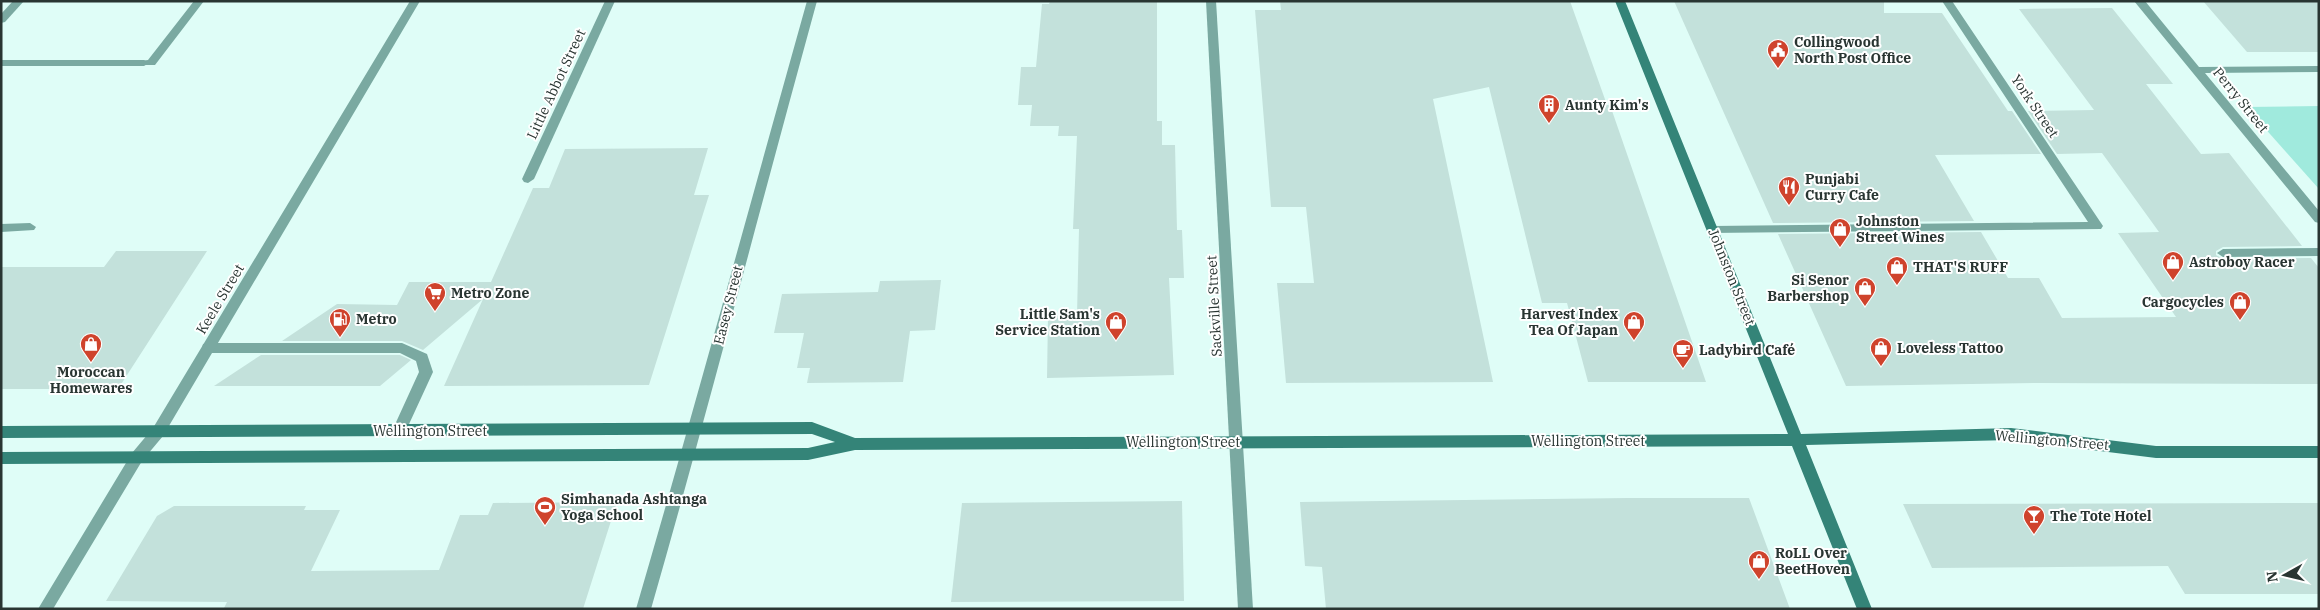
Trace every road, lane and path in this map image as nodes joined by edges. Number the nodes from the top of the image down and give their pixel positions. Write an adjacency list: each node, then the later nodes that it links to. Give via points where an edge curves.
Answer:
1 (19, 1): 10 (street)
2 (200, 1): 11 (street, via 151,63)
3 (415, 1): 21 (street, Keele Street)
4 (610, 1): 14 (street, Little Abbot Street)
5 (812, 1): 22 (street, Easey Street)
6 (1211, 1): 27 (street, Sackville Street)
7 (1620, 1): 18 (street, Johnston Street)
8 (1947, 1): 18 (street, York Street, via 2097,226)
9 (2139, 1): 13 (street, Perry Street)
10 (1, 20)
11 (1, 63)
12 (2319, 69): 13 (street)
13 (2196, 70): 15 (street, Perry Street)
14 (528, 179)
15 (2319, 219)
16 (30, 227): 17 (street)
17 (1, 228)
18 (1713, 230): 26 (street, Johnston Street)
19 (2319, 252): 20 (street)
20 (2223, 253)
21 (208, 348): 23 (street, via 402,348 422,358 426,372); 25 (street, Keele Street)
22 (696, 428): 23 (street, Wellington Street); 28 (street, Wellington Street, via 812,428); 30 (street, Easey Street)
23 (400, 431): 25 (street, Wellington Street)
24 (1, 432): 25 (street, Wellington Street)
25 (158, 432): 31 (street, Keele Street)
26 (1798, 440): 27 (street, Wellington Street); 29 (street, Wellington Street, via 2011,434 2156,452); 36 (street, Johnston Street)
27 (1238, 442): 28 (street, Wellington Street); 35 (street, Sackville Street)
28 (856, 444): 30 (street, Wellington Street, via 808,454)
29 (2319, 452)
30 (688, 454): 31 (street, Wellington Street); 34 (street, Easey Street)
31 (137, 457): 32 (street, Wellington Street); 33 (street, Keele Street)
32 (1, 458)
33 (45, 609)
34 (643, 609)
35 (1246, 609)
36 (1865, 609)

